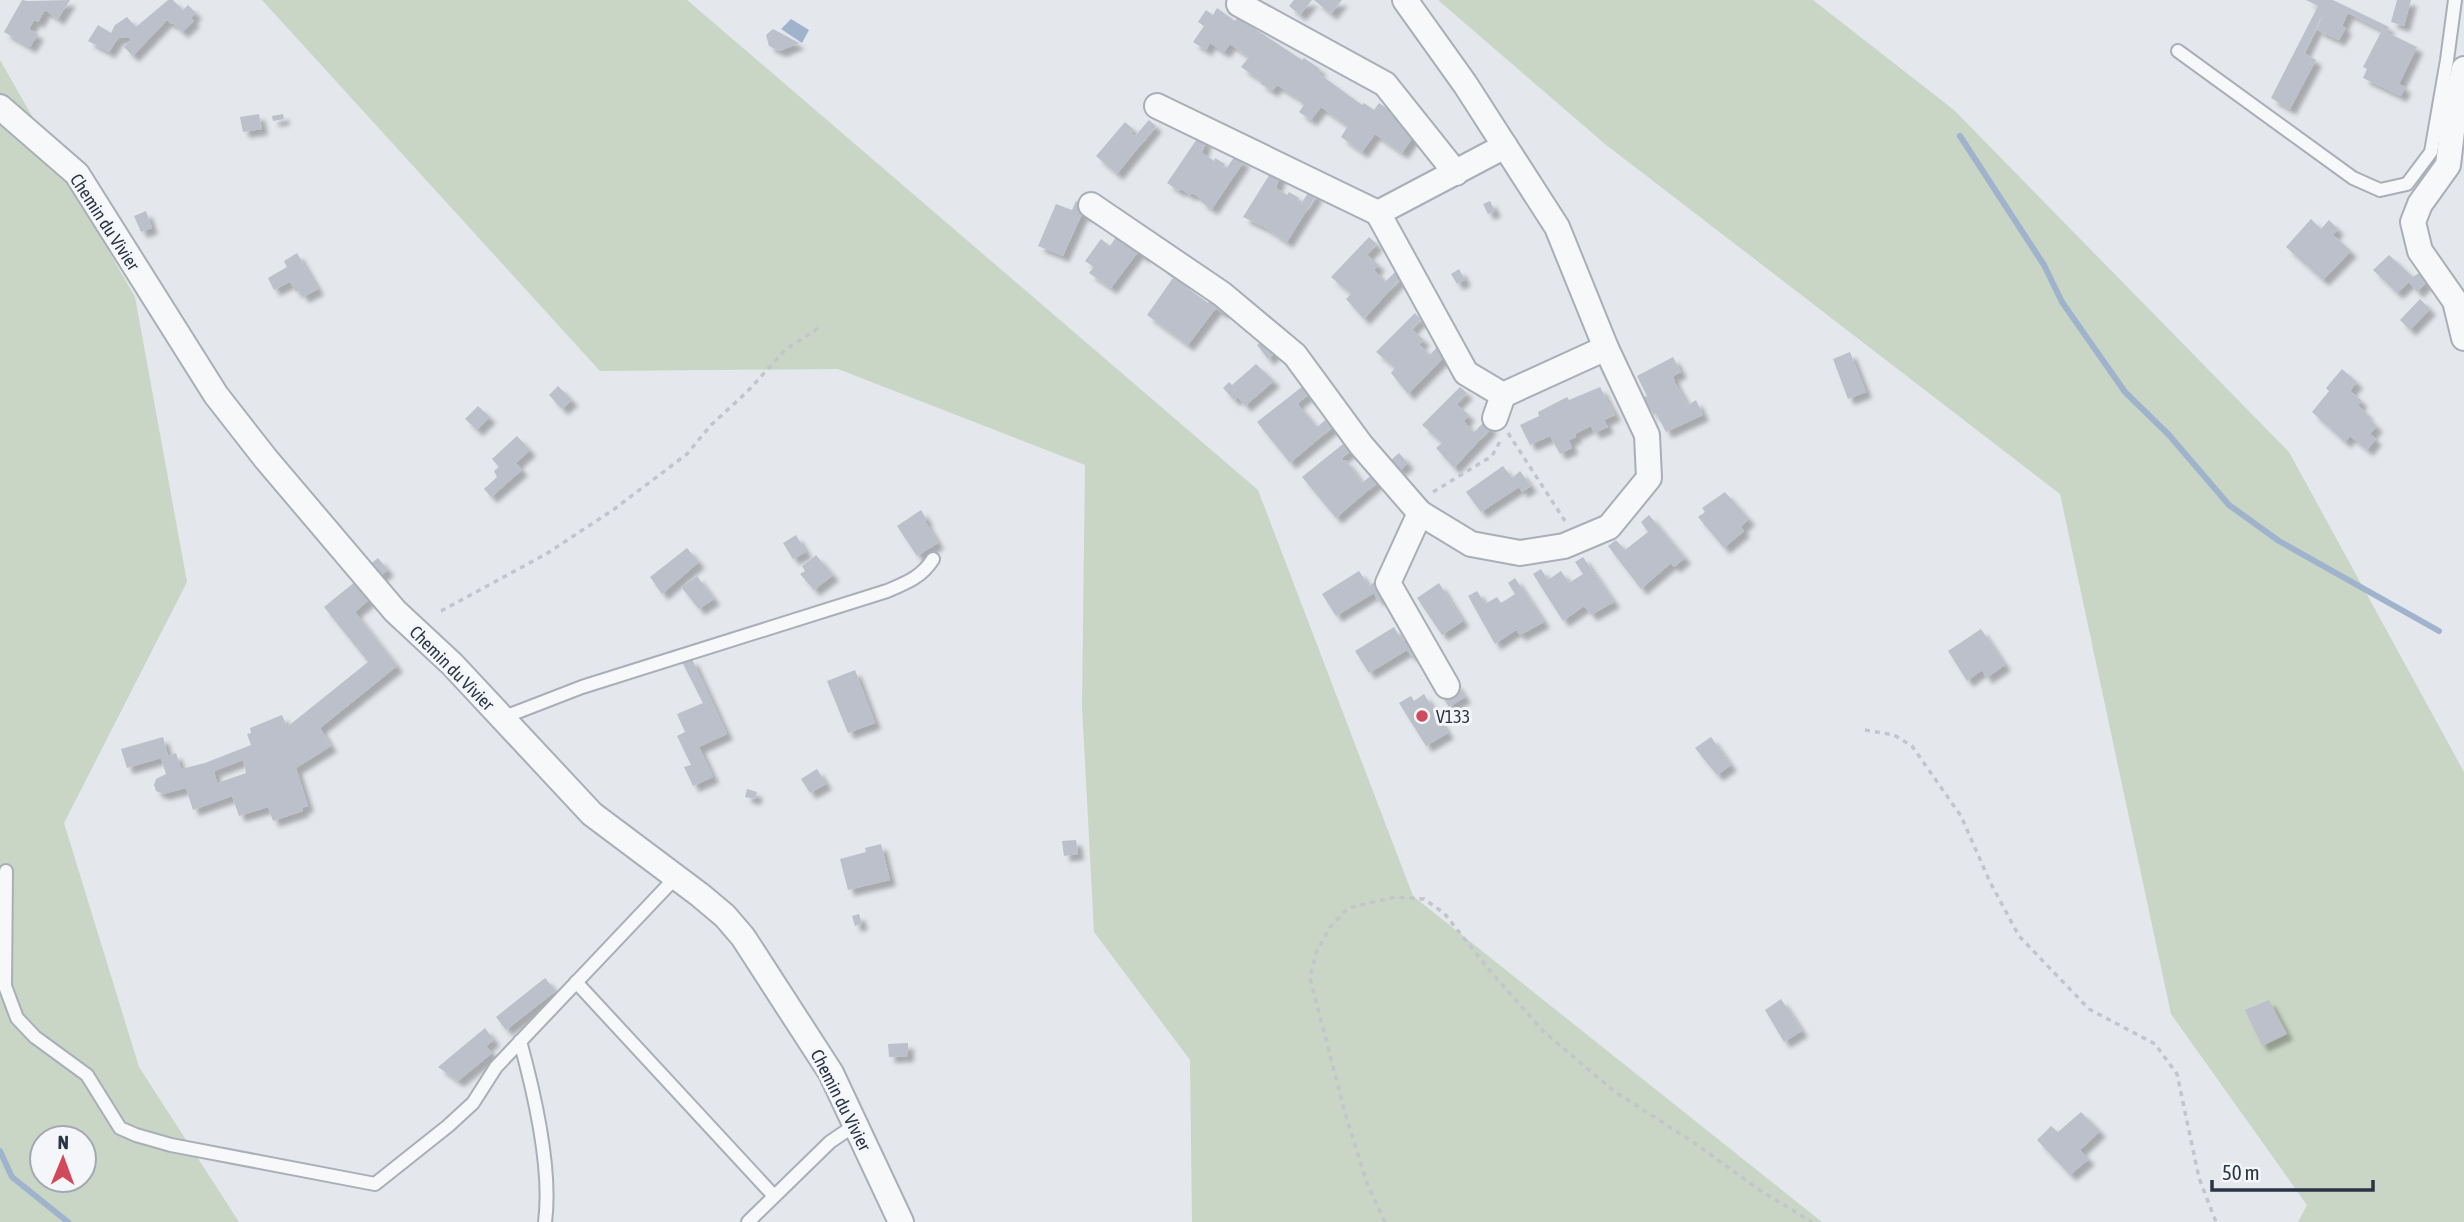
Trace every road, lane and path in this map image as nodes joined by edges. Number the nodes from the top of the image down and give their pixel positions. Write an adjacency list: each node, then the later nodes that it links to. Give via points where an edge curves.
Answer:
1 (1405, 0): 8 (street)
2 (2455, 0): 4 (lane, via 2431,152 2407,184 2380,190 2353,178)
3 (1239, 4): 9 (street, via 1385,84)
4 (2178, 51)
5 (2464, 69): 13 (street, via 2448,164 2413,222 2420,251 2455,301)
6 (1157, 106): 11 (street)
7 (0, 107): 22 (street, Chemin du Vivier, via 77,174 216,395 266,459 395,611)
8 (1505, 146): 9 (street); 14 (street, via 1557,227)
9 (1456, 173): 11 (street)
10 (1091, 205): 17 (street, via 1222,294 1295,355)
11 (1378, 213): 15 (street, via 1466,373)
12 (820, 327): 20 (path, via 785,350 687,454 613,510 546,554)
13 (2464, 338)
14 (1606, 348): 15 (street); 18 (street, via 1647,435 1649,478 1609,527)
15 (1503, 395): 16 (street)
16 (1495, 418)
17 (1420, 513): 18 (street, via 1471,544 1520,553); 18 (path, via 1427,496 1440,485 1492,456 1506,430); 21 (street, via 1388,583)
18 (1577, 540)
19 (933, 559): 22 (lane, via 915,579 887,591 582,687)
20 (441, 611)
21 (1447, 687)
22 (502, 718): 25 (street, Chemin du Vivier, via 592,814)
23 (1865, 730): 35 (path, via 1894,735 1912,746 1961,816 2019,936 2089,1009 2155,1044 2170,1064 2177,1074 2199,1178)
24 (6, 871): 27 (lane, via 5,986 18,1018 35,1037 87,1075 120,1128 135,1135 375,1184 473,1103)
25 (677, 876): 26 (lane); 28 (street, Chemin du Vivier, via 743,937 831,1073)
26 (576, 982): 27 (lane); 29 (lane)
27 (520, 1041): 30 (lane, via 534,1093 546,1181)
28 (855, 1125): 29 (lane, via 830,1142); 32 (street, Chemin du Vivier)
29 (774, 1196): 31 (lane)
30 (545, 1222)
31 (748, 1222)
32 (901, 1222)
33 (1385, 1222): 34 (path, via 1345,1113 1310,978 1316,953 1330,927 1348,908 1395,897 1424,899 1444,912 1543,1031 1614,1091)
34 (1812, 1222)
35 (2216, 1222)

